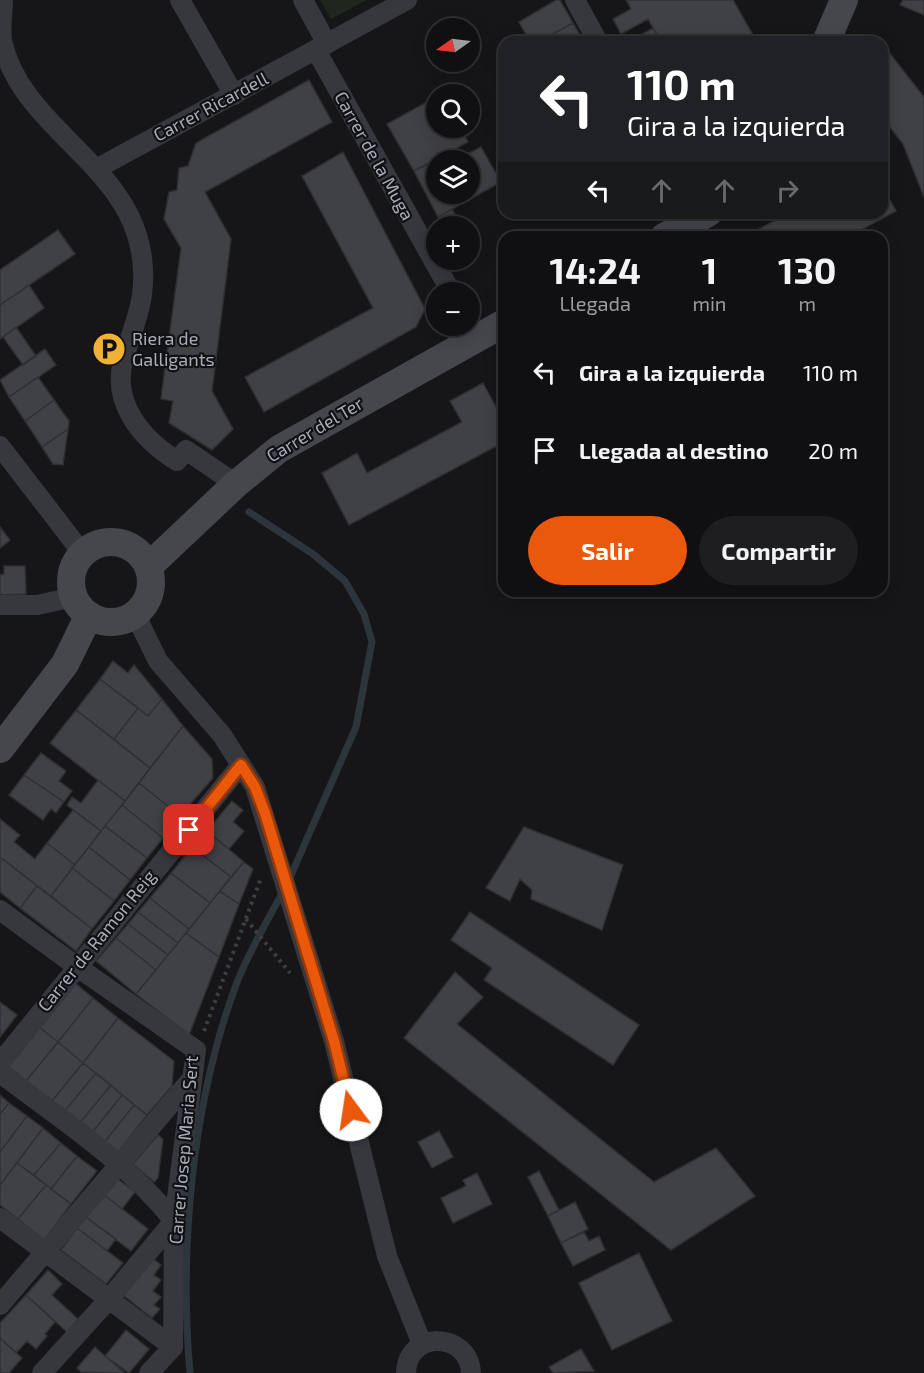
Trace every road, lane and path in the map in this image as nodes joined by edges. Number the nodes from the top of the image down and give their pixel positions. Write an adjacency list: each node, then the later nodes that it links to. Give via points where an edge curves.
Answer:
1 (3, 0): 11 (street, via 2,40 16,78 57,130)
2 (180, 0): 10 (street)
3 (303, 0): 9 (street, Carrer de la Muga)
4 (407, 0): 9 (street, Carrer Ricardell)
5 (575, 0): 7 (street)
6 (844, 0): 8 (street)
7 (595, 36)
8 (829, 36)
9 (322, 47): 10 (street, Carrer Ricardell); 14 (street, Carrer de la Muga)
10 (234, 95): 11 (street, Carrer Ricardell)
11 (96, 169): 19 (street, via 133,224 144,265 142,297 123,364 122,398 141,433 167,455 177,461 186,450)
12 (694, 219): 13 (street)
13 (674, 231)
14 (446, 282)
15 (498, 325): 16 (street, Carrer del Ter)
16 (480, 330)
17 (465, 336): 19 (street, Carrer del Ter, via 279,449)
18 (0, 446): 20 (street)
19 (236, 484): 21 (street, Carrer del Ter)
20 (83, 554): 21 (street, via 106,542 119,543 141,555); 23 (street, via 72,574)
21 (148, 567): 24 (street, via 150,593)
22 (0, 605): 23 (street)
23 (82, 606): 24 (street, via 112,622); 25 (street, via 65,664)
24 (135, 614): 26 (street, via 158,661 222,735)
25 (0, 749)
26 (241, 765): 31 (street, Carrer de Ramon Reig); 42 (street, via 255,787 296,914 334,1041 387,1256)
27 (261, 868): 29 (path, via 261,879)
28 (0, 910): 31 (street, Carrer Josep Maria Sert)
29 (246, 919): 30 (path); 32 (path)
30 (275, 955)
31 (76, 966): 32 (street, Carrer Josep Maria Sert); 33 (street, Carrer de Ramon Reig)
32 (196, 1050): 35 (street, Carrer Josep Maria Sert)
33 (0, 1063)
34 (0, 1072): 36 (street)
35 (190, 1081): 36 (street); 38 (street, Carrer Josep Maria Sert)
36 (119, 1163): 38 (street, via 150,1191); 39 (street)
37 (0, 1218): 39 (street)
38 (174, 1221): 40 (street); 43 (street, Carrer Josep Maria Sert)
39 (44, 1251): 40 (street); 41 (street)
40 (109, 1299): 43 (street); 44 (street)
41 (0, 1305)
42 (422, 1344): 46 (street, via 409,1358); 47 (street, via 442,1340 452,1343 467,1356)
43 (173, 1347): 45 (street)
44 (42, 1373)
45 (149, 1373)
46 (406, 1373)
47 (471, 1373)

